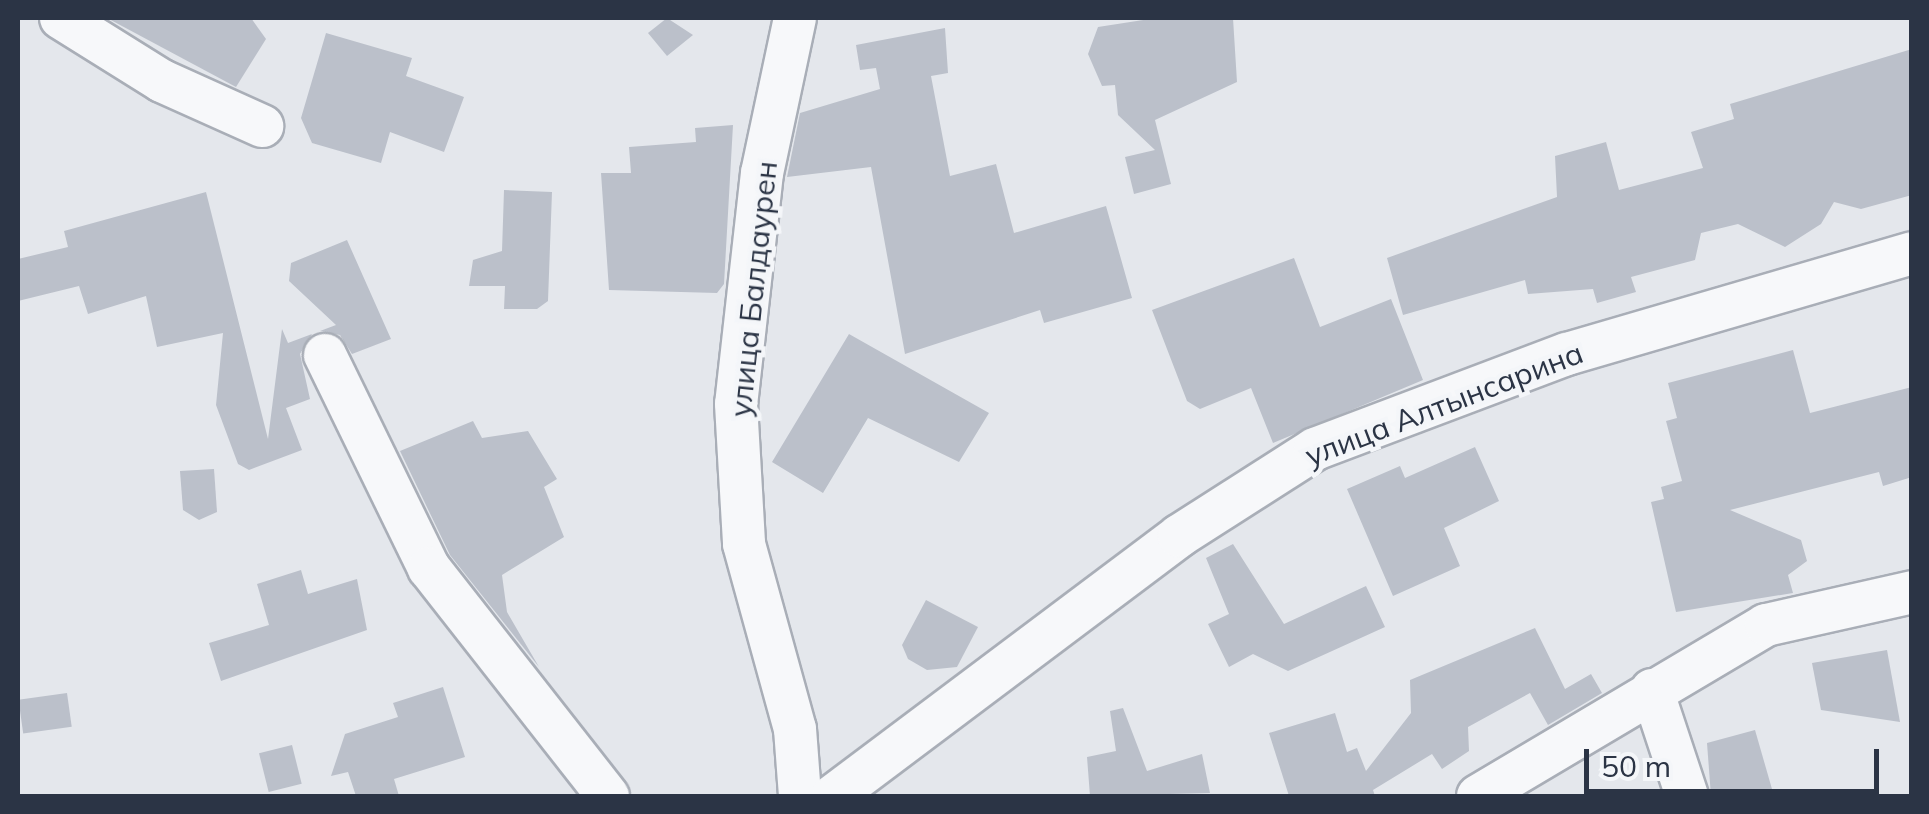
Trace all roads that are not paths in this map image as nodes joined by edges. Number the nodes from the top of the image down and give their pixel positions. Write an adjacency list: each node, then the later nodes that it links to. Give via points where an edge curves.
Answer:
1 (61, 18): 3 (street, via 162,80)
2 (795, 18): 9 (street, улица Балдаурен, via 762,174 736,404 744,544 795,729)
3 (262, 126)
4 (1912, 253): 10 (street, улица Алтынсарина, via 1568,354 1315,449 1178,536)
5 (325, 354): 8 (street, via 428,568)
6 (1912, 592): 7 (street, via 1766,625)
7 (1652, 690): 11 (street); 12 (street)
8 (608, 796)
9 (800, 796)
10 (833, 796)
11 (1478, 796)
12 (1686, 796)

